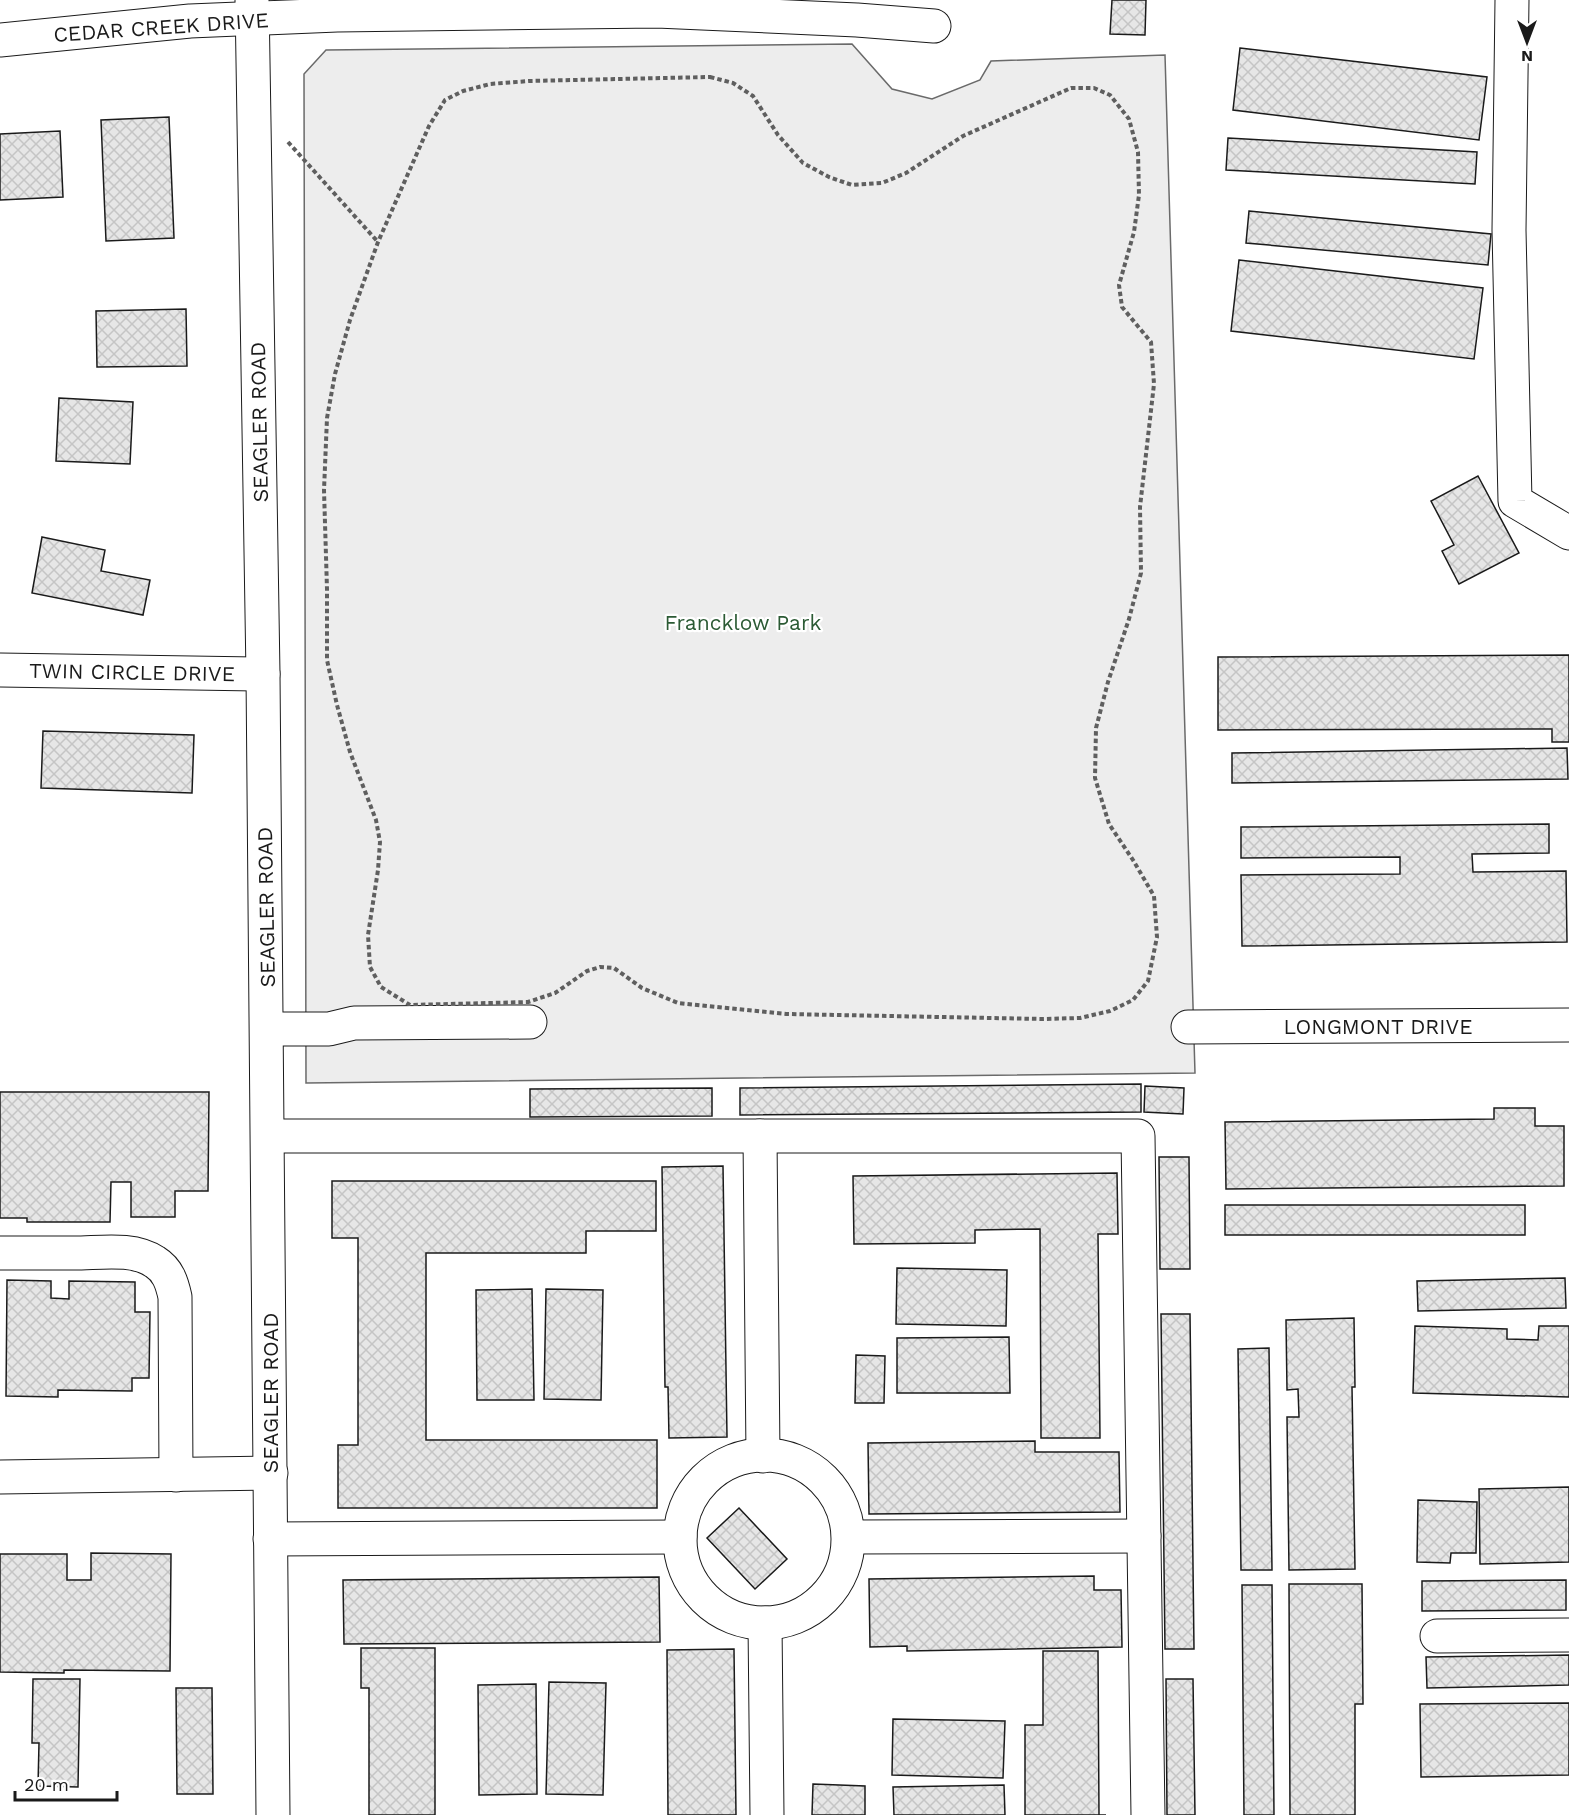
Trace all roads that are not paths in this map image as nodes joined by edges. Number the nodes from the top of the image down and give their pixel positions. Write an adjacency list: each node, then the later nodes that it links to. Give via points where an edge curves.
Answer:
1 (1512, 0): 5 (street, via 1509,230 1515,501)
2 (252, 10): 3 (street, CEDAR CREEK DRIVE, via 337,15 657,11); 4 (street, CEDAR CREEK DRIVE, via 190,21); 7 (street, SEAGLER ROAD)
3 (934, 26)
4 (0, 40)
5 (1569, 533)
6 (0, 670): 7 (street, TWIN CIRCLE DRIVE)
7 (263, 674): 11 (street, SEAGLER ROAD)
8 (530, 1022): 11 (street, via 354,1023 329,1029)
9 (1569, 1025): 10 (street, LONGMONT DRIVE)
10 (1188, 1027)
11 (267, 1029): 12 (street, SEAGLER ROAD)
12 (268, 1136): 13 (street); 16 (street, SEAGLER ROAD)
13 (759, 1136): 15 (street); 19 (street, via 1138,1136)
14 (0, 1253): 17 (street, via 122,1252 146,1257 166,1271 175,1297)
15 (763, 1456): 20 (street, via 747,1456 719,1467 692,1494 681,1521); 21 (street, via 776,1455 801,1462 825,1480 846,1513)
16 (271, 1473): 17 (street); 22 (street, SEAGLER ROAD)
17 (176, 1475): 18 (street)
18 (0, 1477)
19 (1144, 1536): 21 (street); 28 (street)
20 (680, 1537): 22 (street); 23 (street, via 689,1578 699,1594 722,1613 750,1623)
21 (850, 1537): 23 (street, via 845,1567 831,1592 809,1612)
22 (270, 1539): 26 (street, SEAGLER ROAD)
23 (765, 1623): 27 (street)
24 (1569, 1635): 25 (street)
25 (1437, 1636)
26 (273, 1815)
27 (767, 1815)
28 (1148, 1815)

